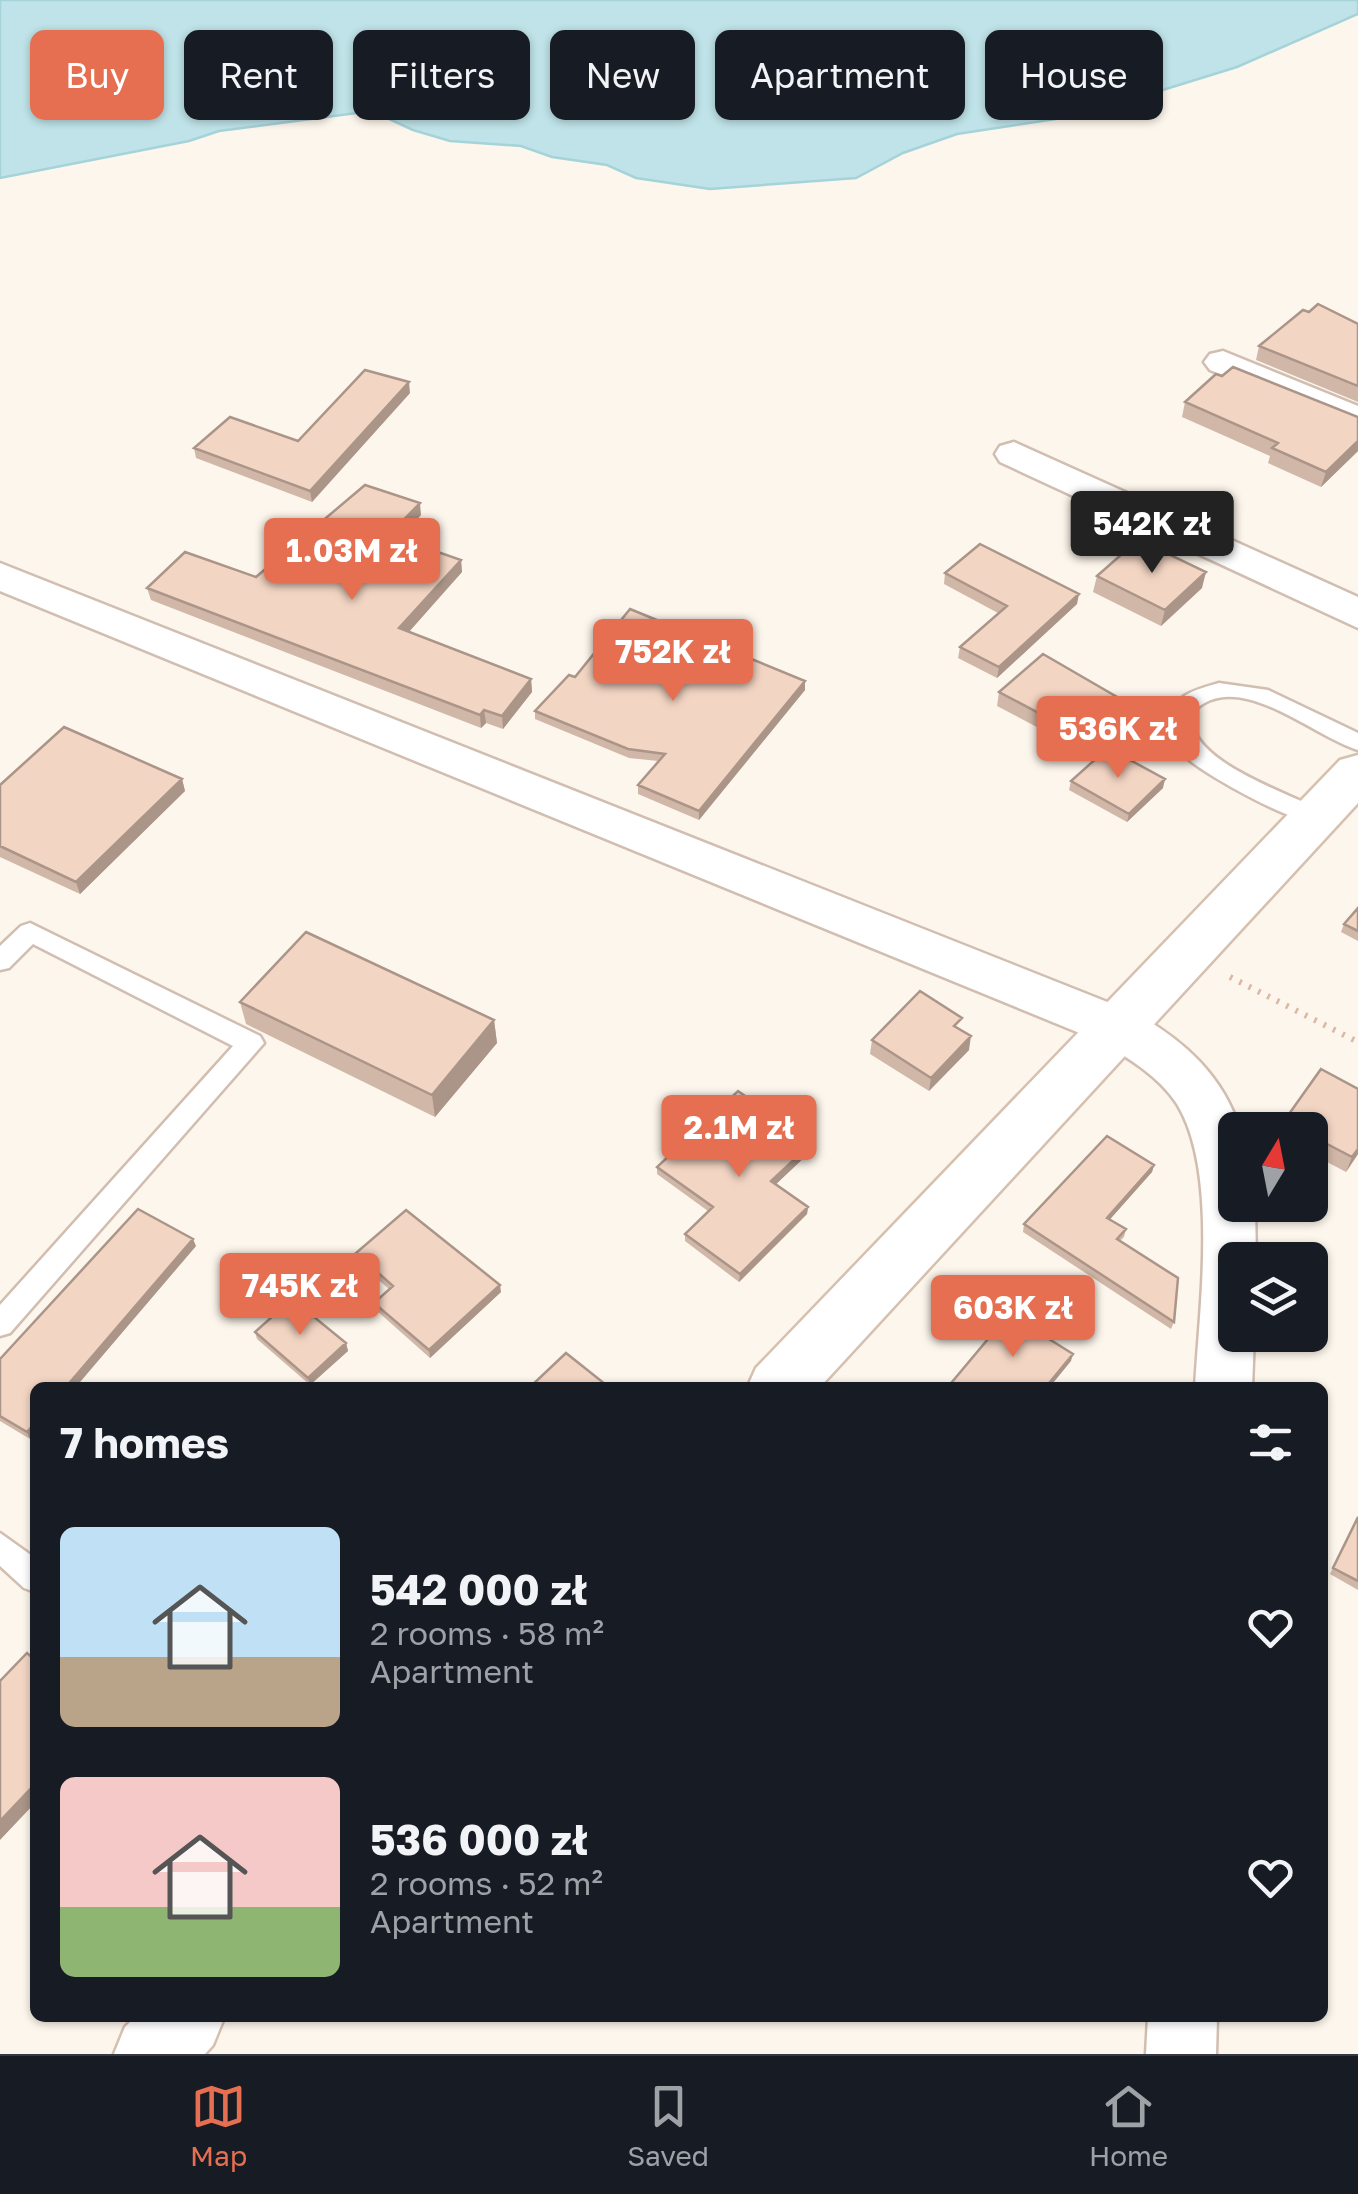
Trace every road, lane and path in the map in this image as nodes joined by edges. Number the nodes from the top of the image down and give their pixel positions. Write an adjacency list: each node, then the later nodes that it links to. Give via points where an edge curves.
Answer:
1 (1224, 362): 2 (street)
2 (1358, 420)
3 (1014, 454): 5 (street)
4 (0, 576): 11 (street)
5 (1358, 614)
6 (1358, 742): 8 (lane, via 1234,690 1210,692 1183,708 1182,737 1197,755)
7 (1358, 772): 8 (main road)
8 (1315, 817): 9 (main road)
9 (1185, 956): 11 (main road); 12 (path)
10 (0, 961): 13 (lane, via 30,932 251,1043)
11 (1118, 1027): 14 (main road); 15 (street, via 1152,1047 1195,1090 1219,1141 1228,1184)
12 (1358, 1042)
13 (0, 1324)
14 (784, 1382)
15 (1223, 1382)
16 (0, 1546): 17 (lane)
17 (30, 1573)
18 (182, 2022): 20 (main road)
19 (1184, 2022): 21 (street)
20 (152, 2054)
21 (1181, 2054)

